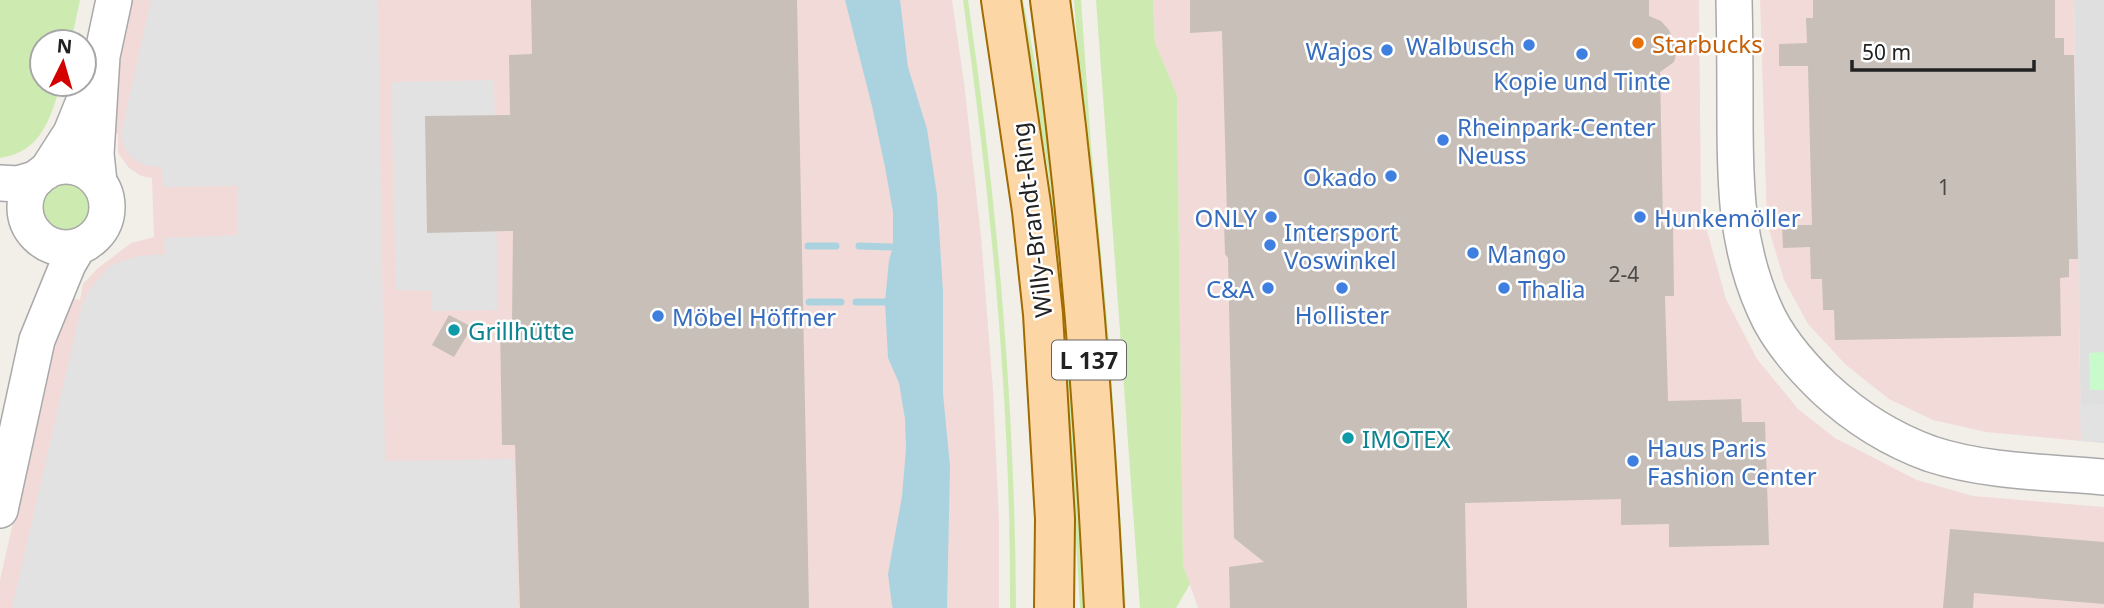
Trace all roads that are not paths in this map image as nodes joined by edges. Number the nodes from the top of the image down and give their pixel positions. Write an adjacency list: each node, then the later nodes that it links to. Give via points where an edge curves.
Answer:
1 (114, 0): 5 (street)
2 (1001, 0): 14 (main road, Willy-Brandt-Ring / L 137, via 1043,314 1055,519)
3 (1050, 0): 15 (main road, Willy-Brandt-Ring / L 137, via 1086,312)
4 (1734, 0): 12 (street, via 1736,200 1741,239 1764,310 1783,342 1837,400 1886,433 1931,454 1993,467)
5 (102, 57): 6 (street, via 72,133); 7 (street, via 96,154)
6 (42, 175): 7 (street, via 69,166); 8 (street, via 18,184); 9 (street)
7 (99, 182): 10 (street, via 106,198 106,219)
8 (0, 183)
9 (19, 218): 10 (street, via 55,247); 11 (street, via 36,256)
10 (86, 243): 11 (street, via 68,264)
11 (37, 340): 13 (street)
12 (2104, 478)
13 (0, 510)
14 (1054, 608)
15 (1104, 608)

